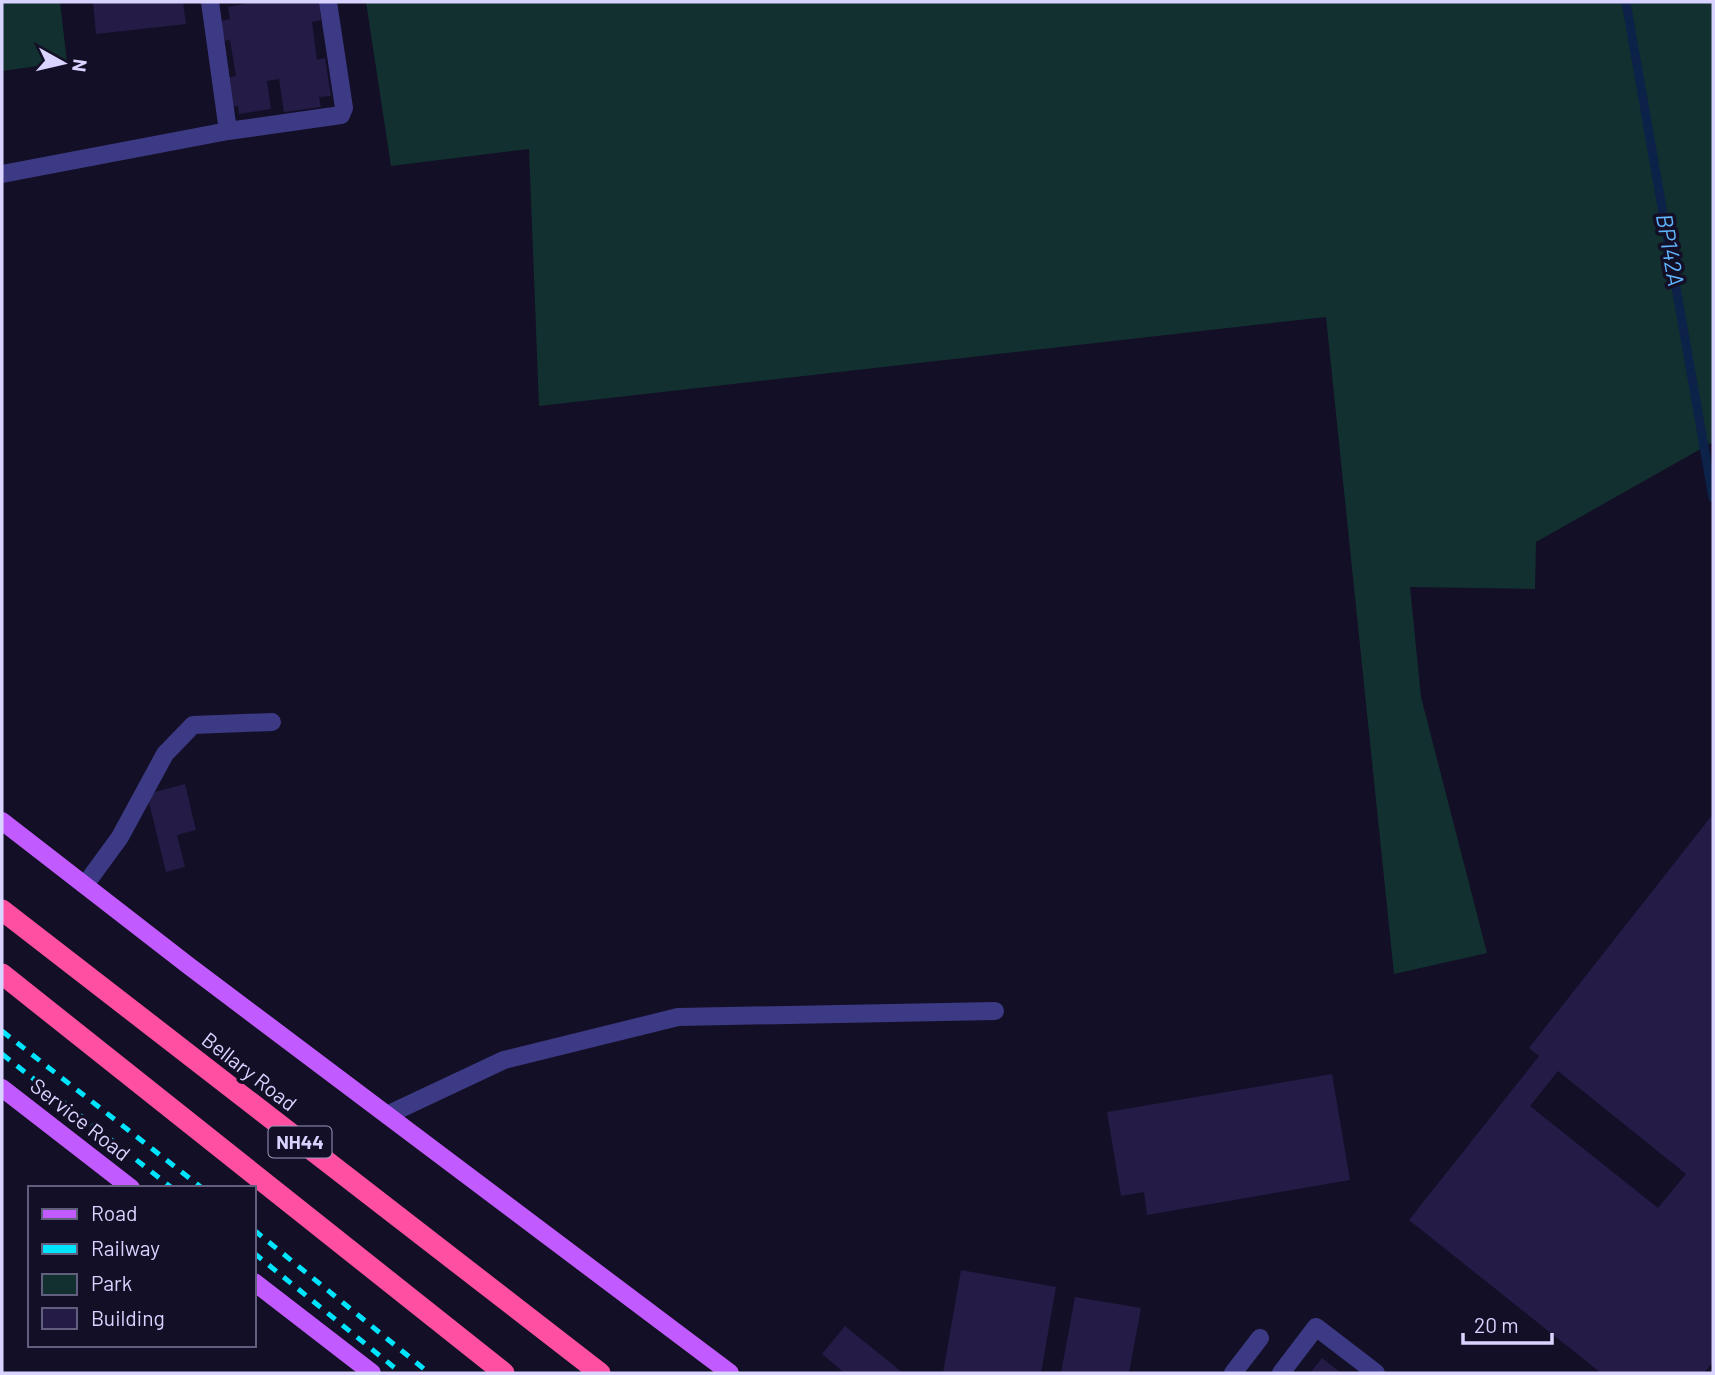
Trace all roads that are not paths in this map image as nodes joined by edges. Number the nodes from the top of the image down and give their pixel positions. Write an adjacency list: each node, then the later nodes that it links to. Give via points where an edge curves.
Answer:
1 (209, 2): 3 (street)
2 (328, 2): 3 (street, via 344,108 341,115)
3 (228, 131): 4 (street)
4 (2, 174)
5 (272, 722): 7 (street, via 193,725 165,754 120,837)
6 (2, 821): 7 (main road)
7 (85, 885): 12 (main road)
8 (2, 910): 18 (highway, Bellary Road / NH44)
9 (2, 974): 17 (highway, NH44)
10 (995, 1011): 12 (street, via 678,1017 504,1059)
11 (2, 1088): 13 (main road, Service Road)
12 (387, 1115): 19 (main road)
13 (128, 1186)
14 (256, 1284): 16 (main road)
15 (1260, 1338): 20 (street)
16 (365, 1371)
17 (504, 1373)
18 (600, 1373)
19 (730, 1373)
20 (1233, 1373)
21 (1281, 1373): 22 (street, via 1317,1327)
22 (1376, 1373)

